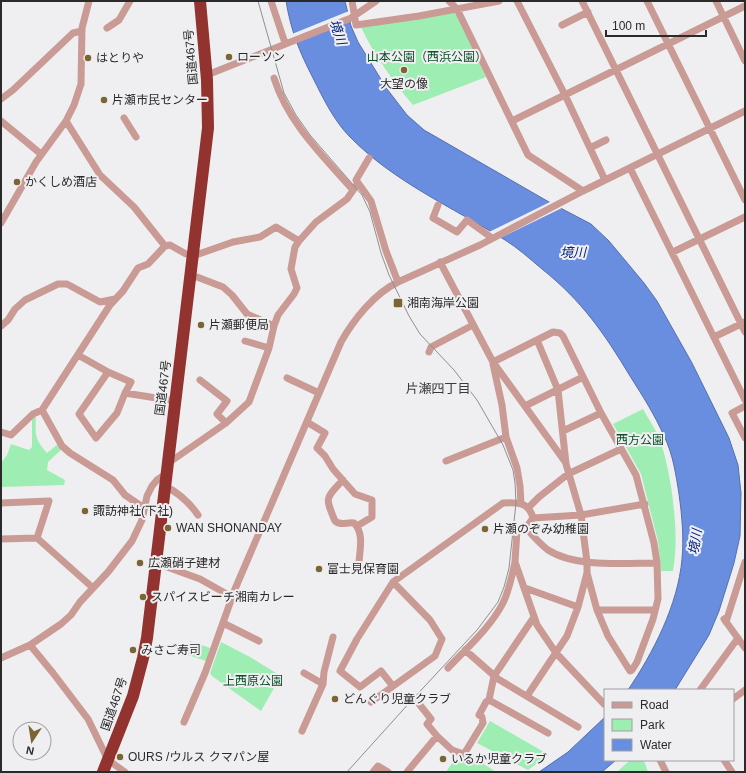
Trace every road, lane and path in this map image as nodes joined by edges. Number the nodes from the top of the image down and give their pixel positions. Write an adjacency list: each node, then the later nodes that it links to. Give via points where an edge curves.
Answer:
1 (89, 1): 20 (street)
2 (130, 1): 19 (street, via 118,20)
3 (200, 1): 25 (highway, 国道467号)
4 (272, 1): 21 (street)
5 (351, 1): 16 (street)
6 (376, 1): 16 (street)
7 (450, 1): 14 (street)
8 (499, 1): 14 (street)
9 (517, 1): 27 (street)
10 (582, 1): 15 (street)
11 (647, 1): 22 (street)
12 (716, 1): 17 (street)
13 (745, 6): 17 (street)
14 (457, 9): 16 (street, via 356,25); 33 (street)
15 (588, 12): 18 (street); 24 (street)
16 (352, 14): 21 (street)
17 (724, 16): 22 (street); 23 (street)
18 (562, 25)
19 (107, 28)
20 (82, 31): 28 (street, via 73,32); 32 (street, via 81,84)
21 (285, 43): 25 (street)
22 (668, 43): 24 (street); 34 (street)
23 (745, 61)
24 (616, 70): 27 (street); 39 (street)
25 (207, 75): 55 (highway, 国道467号, via 208,128)
26 (274, 78): 44 (street, via 278,92 299,128)
27 (565, 95): 33 (street); 37 (street)
28 (1, 99)
29 (745, 111): 34 (street)
30 (124, 118): 35 (street)
31 (1, 121): 38 (street)
32 (66, 121): 38 (street); 53 (street, via 100,175 134,207)
33 (512, 121): 45 (street, via 528,155)
34 (710, 128): 39 (street); 46 (street)
35 (136, 137)
36 (606, 140): 37 (street)
37 (590, 148): 42 (street)
38 (41, 154): 49 (street)
39 (657, 155): 41 (street); 52 (street)
40 (368, 158): 43 (street, via 356,179)
41 (630, 168): 42 (street); 54 (street)
42 (605, 180): 45 (street)
43 (358, 183): 44 (street); 58 (street, via 371,201)
44 (353, 190): 51 (street, via 348,199 316,222)
45 (583, 191): 50 (street)
46 (745, 200)
47 (438, 205): 50 (street, via 433,218 457,232 467,220)
48 (745, 217): 52 (street)
49 (1, 223)
50 (495, 237): 56 (street)
51 (299, 240): 55 (street, via 276,227 260,237 233,242); 63 (street, via 291,269 297,288 278,315)
52 (700, 240): 54 (street); 60 (street)
53 (165, 246): 55 (street, via 170,245); 59 (street, via 148,264 138,268)
54 (673, 252): 65 (street)
55 (193, 256): 57 (highway, 国道467号)
56 (440, 262): 58 (street); 61 (street)
57 (191, 277): 63 (street, via 224,287 247,314); 80 (highway, 国道467号)
58 (398, 282): 77 (street, via 374,300 351,326 341,342)
59 (115, 299): 62 (street, via 100,302 67,284 58,284 25,300); 70 (street)
60 (743, 323): 64 (street); 65 (street)
61 (473, 325): 69 (street, via 431,347); 71 (street)
62 (1, 326)
63 (274, 326): 68 (street)
64 (745, 332)
65 (714, 337): 79 (street)
66 (537, 340): 71 (street); 73 (street, via 553,332 563,336); 76 (street)
67 (245, 341): 68 (street)
68 (269, 348): 86 (street, via 248,402)
69 (429, 352)
70 (78, 355): 72 (street); 83 (street)
71 (493, 362): 81 (street); 89 (street)
72 (108, 372): 78 (street, via 131,382); 78 (street, via 79,414 96,438 117,413)
73 (583, 377): 76 (street); 84 (street)
74 (287, 378): 77 (street)
75 (200, 380): 86 (street, via 227,401 217,414)
76 (558, 390): 81 (street); 87 (street)
77 (320, 392): 85 (street)
78 (125, 393): 80 (street)
79 (745, 400)
80 (175, 401): 94 (highway, 国道467号)
81 (526, 406): 93 (street)
82 (745, 406): 90 (street, via 732,413)
83 (42, 410): 88 (street, via 33,414 10,435); 100 (street, via 62,446 113,480 125,495)
84 (601, 412): 87 (street); 91 (street)
85 (307, 422): 96 (street, via 325,433 317,448); 119 (street)
86 (226, 423): 94 (street)
87 (562, 431): 93 (street)
88 (1, 432)
89 (506, 437): 92 (street); 98 (street, via 517,468)
90 (745, 438)
91 (621, 449): 95 (street); 99 (street, via 636,475)
92 (446, 461)
93 (566, 464): 95 (street)
94 (166, 474): 100 (street, via 152,486); 102 (street, via 178,493); 112 (highway, 国道467号)
95 (568, 474): 101 (street); 103 (street)
96 (343, 480): 105 (street, via 355,494 372,500 372,517); 105 (street, via 329,495 328,505 337,523 354,523)
97 (1, 503): 107 (street, via 49,501)
98 (521, 504): 101 (street); 116 (street, via 502,503)
99 (645, 504): 103 (street); 113 (street)
100 (144, 508): 117 (street, via 142,520 132,541 108,572)
101 (528, 508): 104 (street)
102 (198, 515)
103 (581, 515): 104 (street); 111 (street)
104 (533, 518): 106 (street)
105 (357, 526): 109 (street, via 361,543)
106 (526, 528): 110 (street, via 517,530); 111 (street, via 549,550)
107 (37, 538): 108 (street); 117 (street)
108 (1, 539)
109 (359, 562)
110 (516, 562): 118 (street); 130 (street, via 503,603)
111 (587, 562): 113 (street); 115 (street)
112 (156, 563): 119 (street, via 200,579); 151 (highway, 国道467号, via 143,658 133,696)
113 (657, 563): 122 (street, via 658,599)
114 (744, 566): 126 (street, via 725,620)
115 (587, 573): 120 (street); 121 (street)
116 (393, 582): 137 (street, via 430,620 442,639 435,656); 137 (street, via 340,671 360,687 381,671)
117 (92, 587): 128 (street, via 71,615)
118 (524, 588): 120 (street); 123 (street)
119 (232, 597): 124 (street)
120 (578, 607): 131 (street, via 567,636)
121 (597, 610): 122 (street); 122 (street, via 608,636 630,671 637,662)
122 (655, 610)
123 (534, 617): 131 (street); 135 (street)
124 (223, 623): 127 (street); 146 (street)
125 (333, 638): 136 (street)
126 (738, 638): 129 (street); 138 (street)
127 (259, 641)
128 (30, 645): 132 (street); 151 (street, via 88,719)
129 (745, 648)
130 (465, 650): 133 (street); 135 (street)
131 (556, 652): 140 (street); 145 (street)
132 (1, 658)
133 (448, 668)
134 (304, 674): 136 (street)
135 (494, 676): 140 (street); 143 (street)
136 (322, 684): 148 (street)
137 (392, 685): 144 (street)
138 (701, 689)
139 (745, 690): 141 (street)
140 (527, 696): 147 (street)
141 (734, 699)
142 (416, 700): 150 (street, via 431,719 427,724)
143 (489, 700): 149 (street); 150 (street, via 479,715 483,723 464,754 452,750)
144 (371, 702)
145 (604, 704)
146 (184, 722)
147 (578, 727)
148 (302, 731)
149 (548, 733)
150 (437, 736): 158 (street)
151 (108, 760): 154 (highway, 国道467号); 155 (street)
152 (660, 761): 159 (street)
153 (725, 761): 160 (street)
154 (103, 772)
155 (125, 772)
156 (373, 772): 157 (street, via 378,766)
157 (388, 772)
158 (406, 772)
159 (666, 772)
160 (731, 772)

